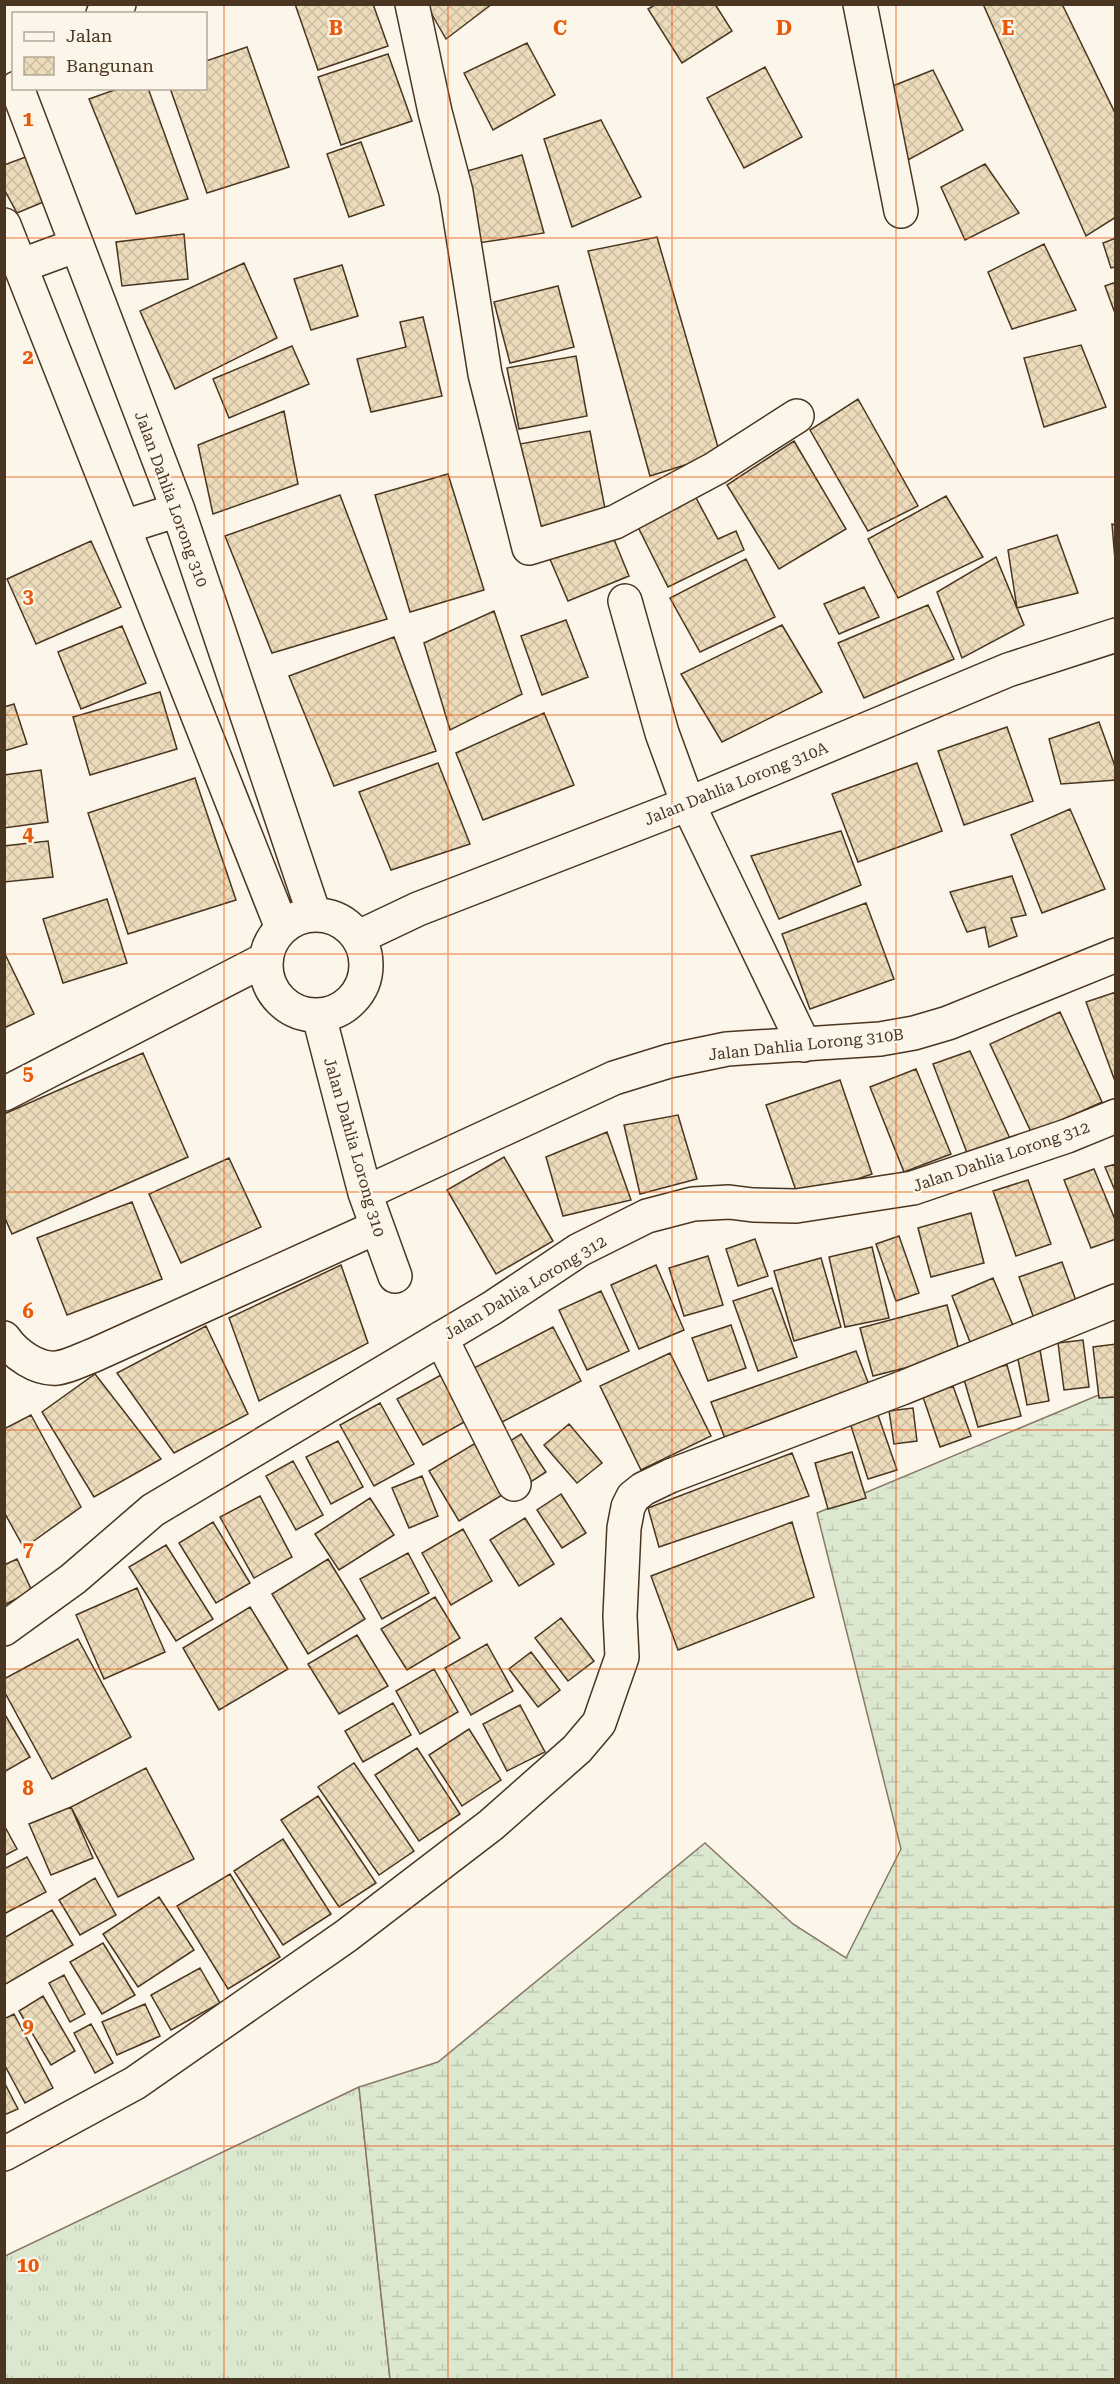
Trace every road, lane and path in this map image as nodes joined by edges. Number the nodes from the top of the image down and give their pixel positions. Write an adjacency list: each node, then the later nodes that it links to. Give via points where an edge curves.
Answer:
1 (412, 4): 8 (street, via 456,192 485,374 529,548 615,522 716,468)
2 (860, 4): 4 (street)
3 (17, 90): 6 (street, Jalan Dahlia Lorong 310)
4 (901, 211)
5 (4, 225): 7 (street)
6 (77, 245): 7 (street); 9 (street, Jalan Dahlia Lorong 310)
7 (20, 266): 10 (street)
8 (797, 416)
9 (178, 510): 10 (street); 14 (street, Jalan Dahlia Lorong 310)
10 (124, 527): 15 (street)
11 (625, 601): 13 (street, via 662,733)
12 (1116, 635): 13 (street, Jalan Dahlia Lorong 310A, via 1008,670)
13 (688, 804): 16 (street, Jalan Dahlia Lorong 310A, via 418,909); 20 (street)
14 (314, 914): 15 (street, via 296,918); 16 (street, via 347,924)
15 (282, 928): 18 (street, via 271,942)
16 (359, 937): 19 (street, via 366,953 361,988 351,1002)
17 (1116, 955): 20 (street, Jalan Dahlia Lorong 310B, via 936,1026 879,1039)
18 (266, 959): 19 (street, via 267,976 286,1005); 21 (street)
19 (319, 1016): 23 (street, Jalan Dahlia Lorong 310)
20 (804, 1045): 23 (street, Jalan Dahlia Lorong 310B, via 727,1049 614,1078)
21 (4, 1094)
22 (1116, 1116): 28 (street, Jalan Dahlia Lorong 312, via 913,1188 796,1206 693,1204 647,1216 579,1250)
23 (365, 1193): 24 (street, Jalan Dahlia Lorong 310)
24 (377, 1227): 25 (street, Jalan Dahlia Lorong 310); 27 (street, via 57,1368 20,1356)
25 (395, 1276)
26 (1116, 1301): 31 (street, via 670,1476 633,1497 624,1528 622,1657 599,1723 577,1749 491,1825 346,1936 135,2083)
27 (4, 1338)
28 (441, 1338): 29 (street); 30 (street, Jalan Dahlia Lorong 312, via 153,1510 73,1579)
29 (514, 1484)
30 (4, 1629)
31 (4, 2154)

